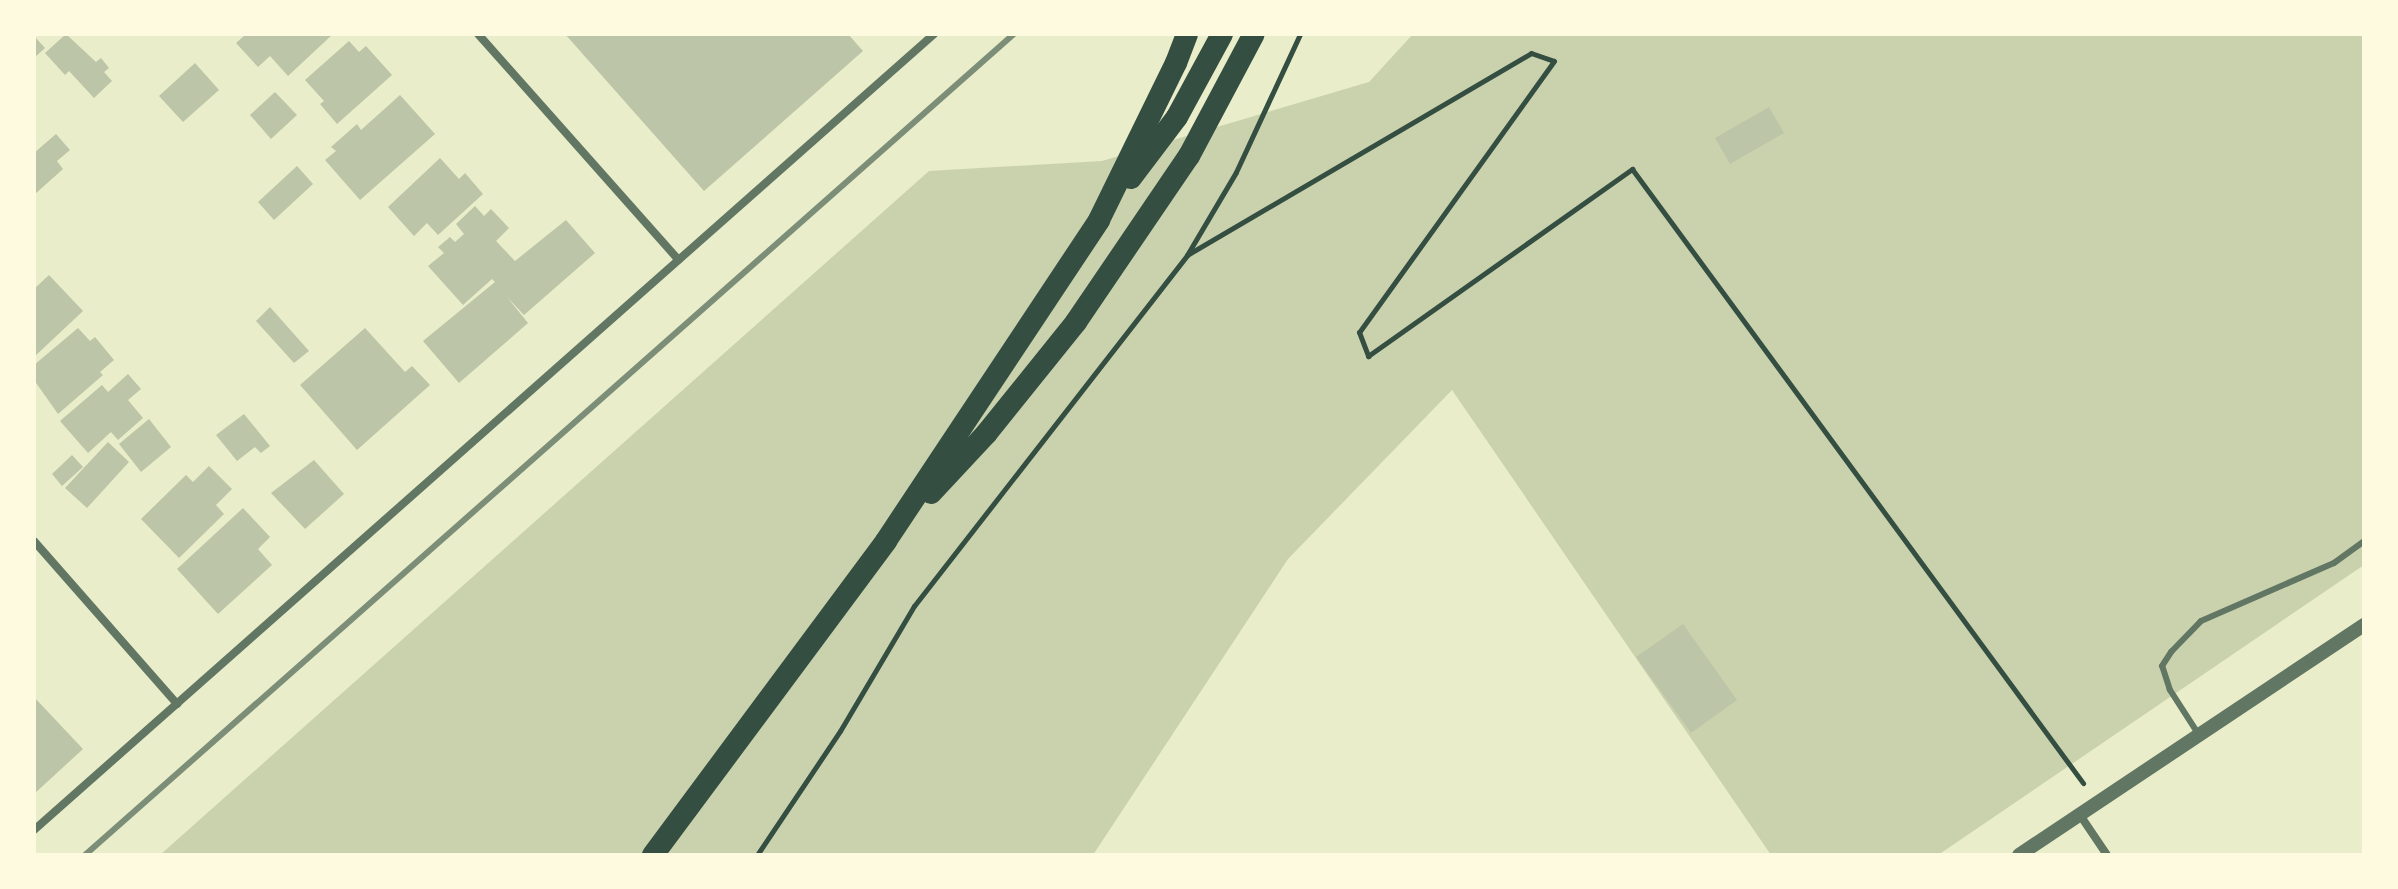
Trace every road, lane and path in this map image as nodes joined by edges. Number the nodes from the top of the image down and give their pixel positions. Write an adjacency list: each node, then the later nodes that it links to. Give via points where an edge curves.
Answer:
1 (478, 34): 9 (street)
2 (934, 34): 9 (street)
3 (1187, 34): 7 (highway)
4 (1222, 34): 7 (highway, via 1177,117)
5 (1254, 34): 11 (highway, via 1189,156 1076,322 986,434)
6 (1300, 34): 8 (path, via 1236,172)
7 (1099, 220): 11 (highway)
8 (1187, 255): 16 (path, via 1531,53 1554,61 1359,332 1368,356 1632,169); 20 (path, via 914,606 840,731)
9 (679, 260): 14 (street)
10 (34, 541): 14 (street)
11 (886, 541): 19 (highway)
12 (2364, 541): 15 (lane, via 2334,563 2201,621 2171,652 2162,666 2170,690)
13 (2364, 625): 15 (street)
14 (177, 704): 18 (street)
15 (2199, 735): 16 (street)
16 (2098, 803): 17 (street)
17 (2080, 815): 21 (street); 22 (street)
18 (34, 830)
19 (653, 855)
20 (757, 855)
21 (2019, 855)
22 (2107, 855)

